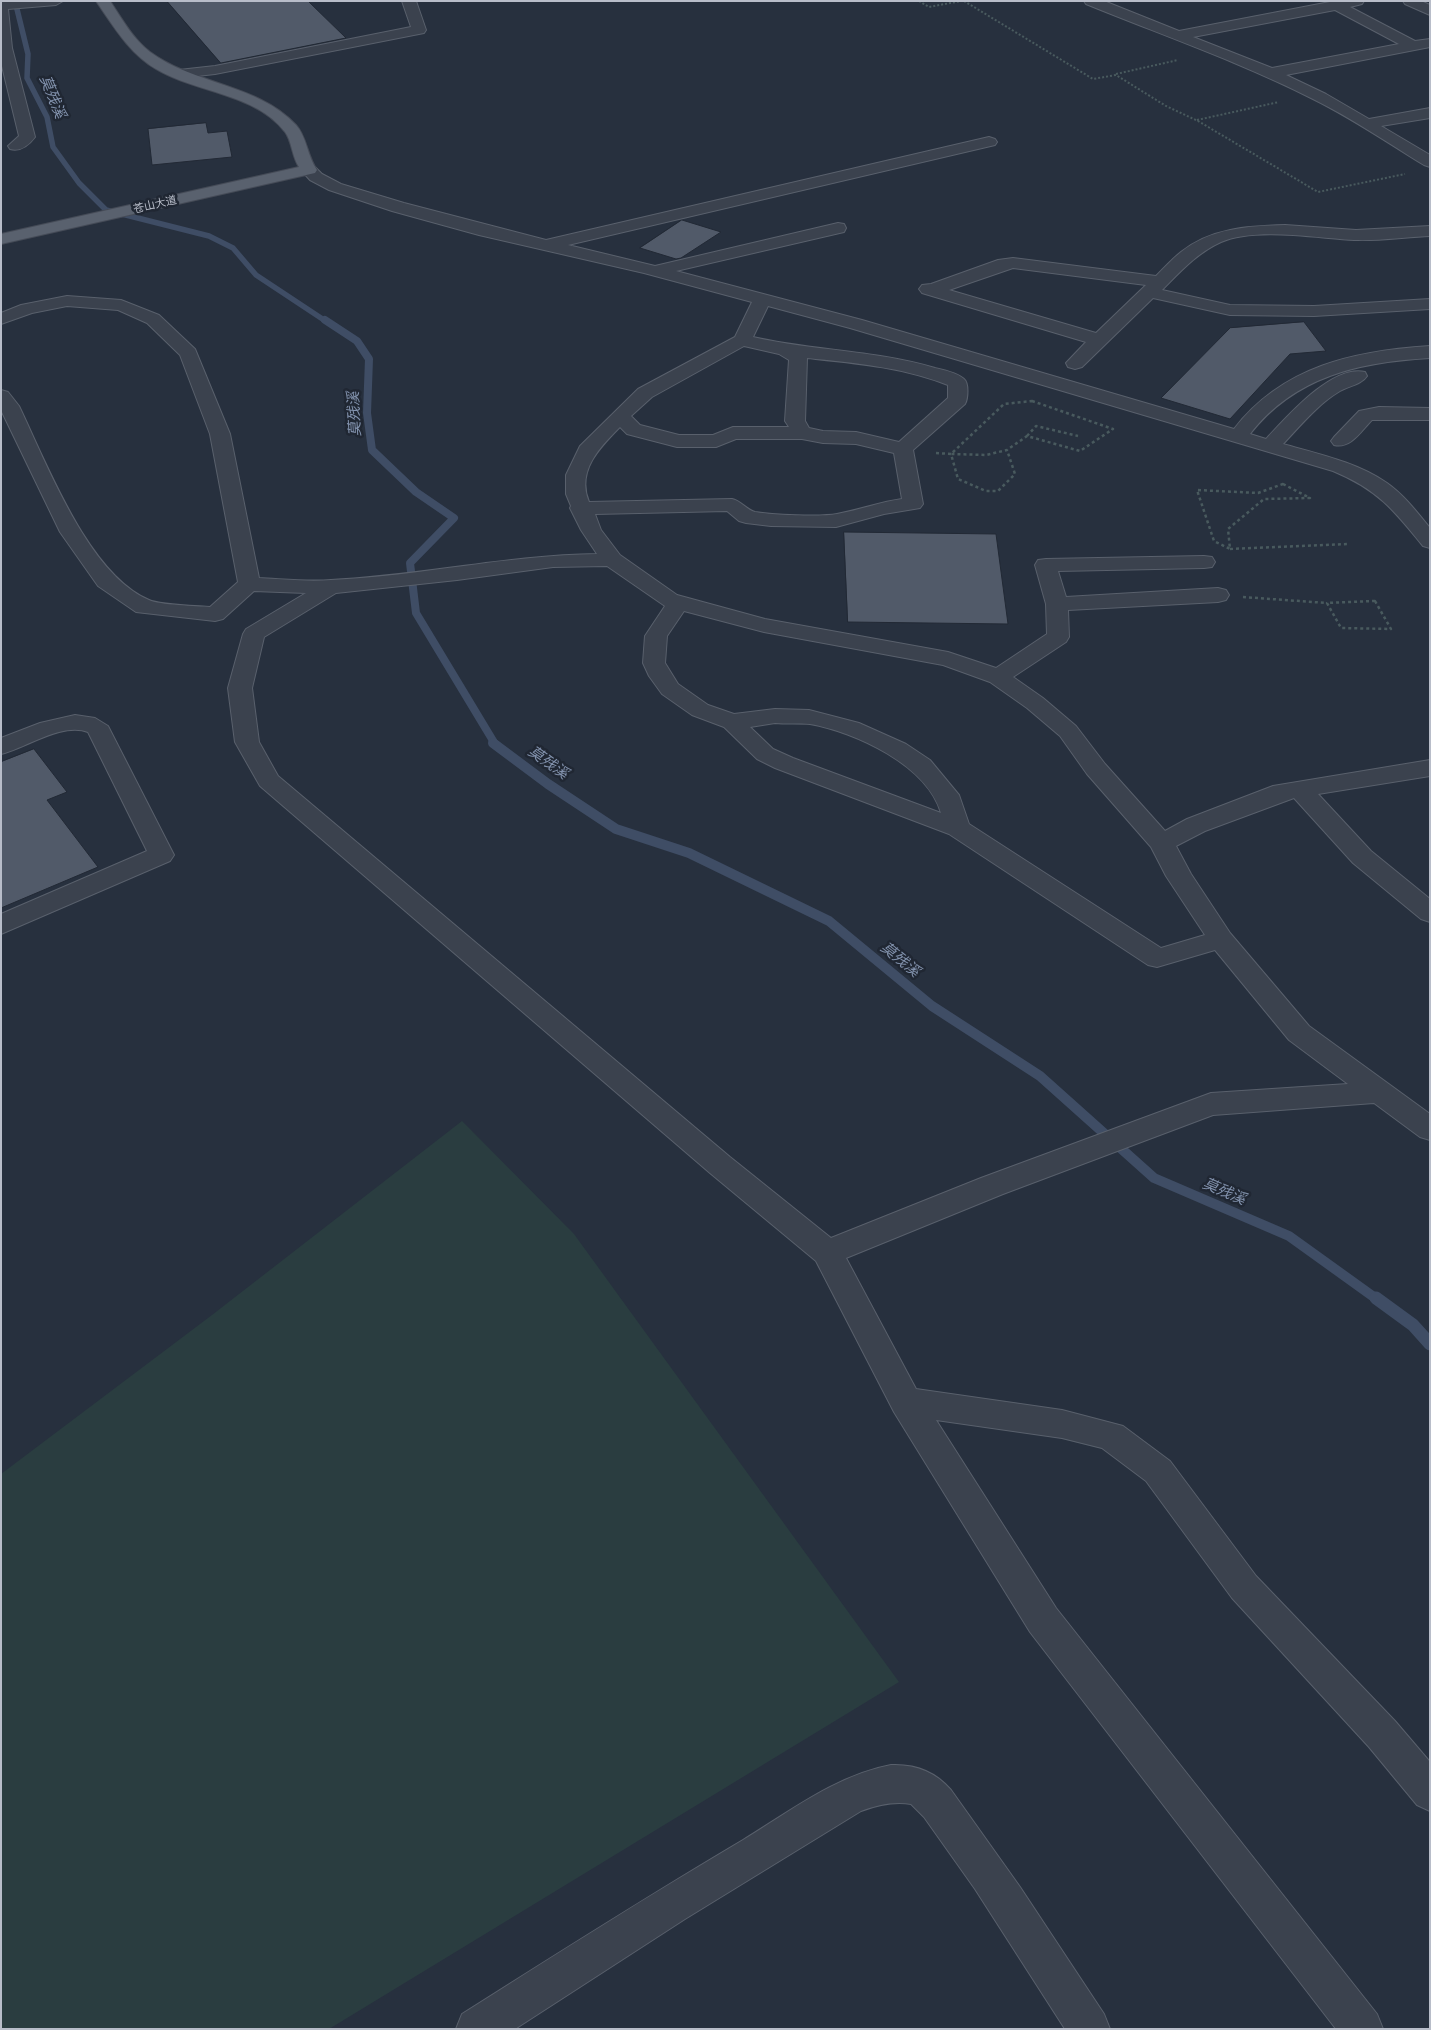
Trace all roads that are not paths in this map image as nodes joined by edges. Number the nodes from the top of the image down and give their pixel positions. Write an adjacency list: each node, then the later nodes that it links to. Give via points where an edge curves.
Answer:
1 (56, 1): 7 (street)
2 (103, 1): 15 (main road, via 145,55)
3 (409, 1): 15 (street, via 419,30 214,70)
4 (1091, 1): 11 (street)
5 (1357, 1): 8 (street)
6 (1410, 1): 10 (street)
7 (1, 5)
8 (1337, 5): 11 (street); 13 (street)
9 (1, 9): 19 (street, via 5,48 27,137)
10 (1430, 11)
11 (1176, 36): 14 (street)
12 (1430, 43): 13 (street)
13 (1413, 46): 14 (street)
14 (1270, 73): 17 (street)
15 (178, 74): 21 (main road, via 219,87 265,108 293,132)
16 (1430, 113): 17 (street)
17 (1368, 124): 20 (street)
18 (989, 142): 27 (street)
19 (16, 146)
20 (1430, 162)
21 (306, 165): 22 (main road, 苍山大道, via 214,179); 22 (main road, 苍山大道, via 231,188); 27 (street, via 327,183 357,195)
22 (36, 225): 23 (main road, 苍山大道); 26 (main road, 苍山大道)
23 (1, 228)
24 (838, 228): 29 (street)
25 (1421, 231): 28 (street); 31 (street, via 1356,235 1285,230 1240,232 1216,238 1188,254)
26 (1, 239)
27 (545, 245): 29 (street)
28 (1430, 249)
29 (656, 271): 33 (street)
30 (913, 285): 32 (street)
31 (1155, 287): 32 (street, via 1013,263); 34 (street, via 1230,310 1314,311); 37 (street)
32 (932, 290): 37 (street)
33 (764, 299): 36 (street); 48 (street)
34 (1430, 304)
35 (1, 319): 56 (street, via 27,309 67,301 121,305 153,319 188,353 220,434)
36 (742, 340): 38 (street); 46 (street, via 645,393)
37 (1099, 340): 40 (street)
38 (785, 350): 47 (street, via 798,358 795,421); 51 (street, via 851,355 934,372 957,382 958,400)
39 (1430, 352): 42 (street, via 1364,359)
40 (1075, 363)
41 (1430, 364): 44 (street, via 1360,375)
42 (1292, 385): 44 (street); 48 (street, via 1271,400)
43 (1, 396): 61 (street, via 9,406 70,532 106,581 144,607)
44 (1319, 396): 50 (street)
45 (1430, 414): 49 (street, via 1366,415)
46 (620, 416): 47 (street, via 634,430 677,440 716,441 733,433); 52 (street, via 587,450 576,474)
47 (802, 434): 51 (street, via 856,438)
48 (1239, 436): 50 (street)
49 (1341, 441)
50 (1270, 446): 53 (street, via 1362,475 1394,498)
51 (904, 449): 52 (street, via 913,504 882,508 836,521 746,517 732,505)
52 (580, 508): 54 (street)
53 (1430, 542)
54 (612, 560): 57 (street, via 553,561); 59 (street, via 669,600)
55 (1204, 562): 60 (street, via 1046,565)
56 (249, 584): 57 (street); 61 (street)
57 (330, 587): 62 (street)
58 (1218, 595): 60 (street)
59 (678, 602): 63 (street, via 764,625 948,659); 64 (street, via 656,636 654,663 670,689 700,710)
60 (1057, 604): 63 (street, via 1058,637)
61 (215, 614): 62 (street)
62 (254, 634): 75 (street, via 240,688 247,742 270,781 713,1159)
63 (998, 677): 69 (street, via 1068,731 1096,769)
64 (732, 722): 68 (street, via 764,754 784,764); 68 (street, via 775,716 809,717 851,728 898,749 921,765 950,801)
65 (1, 747): 71 (street, via 62,724 83,723 97,727 161,856)
66 (1430, 768): 67 (street)
67 (1299, 789): 69 (street, via 1282,792 1196,825); 70 (street, via 1362,857)
68 (958, 828): 72 (street, via 1157,958)
69 (1162, 843): 72 (street, via 1179,876)
70 (1430, 914)
71 (1, 925)
72 (1221, 939): 73 (street, via 1299,1033)
73 (1381, 1092): 74 (street); 75 (street, via 1211,1104)
74 (1430, 1129)
75 (827, 1252): 76 (street)
76 (906, 1402): 77 (street, via 1062,1424 1111,1436 1158,1471 1244,1587 1382,1734); 80 (street, via 1043,1620)
77 (1430, 1792)
78 (477, 2029): 79 (street, via 671,1905 848,1798 874,1787 906,1783 920,1787 933,1798 972,1850)
79 (1089, 2029)
80 (1362, 2029)

